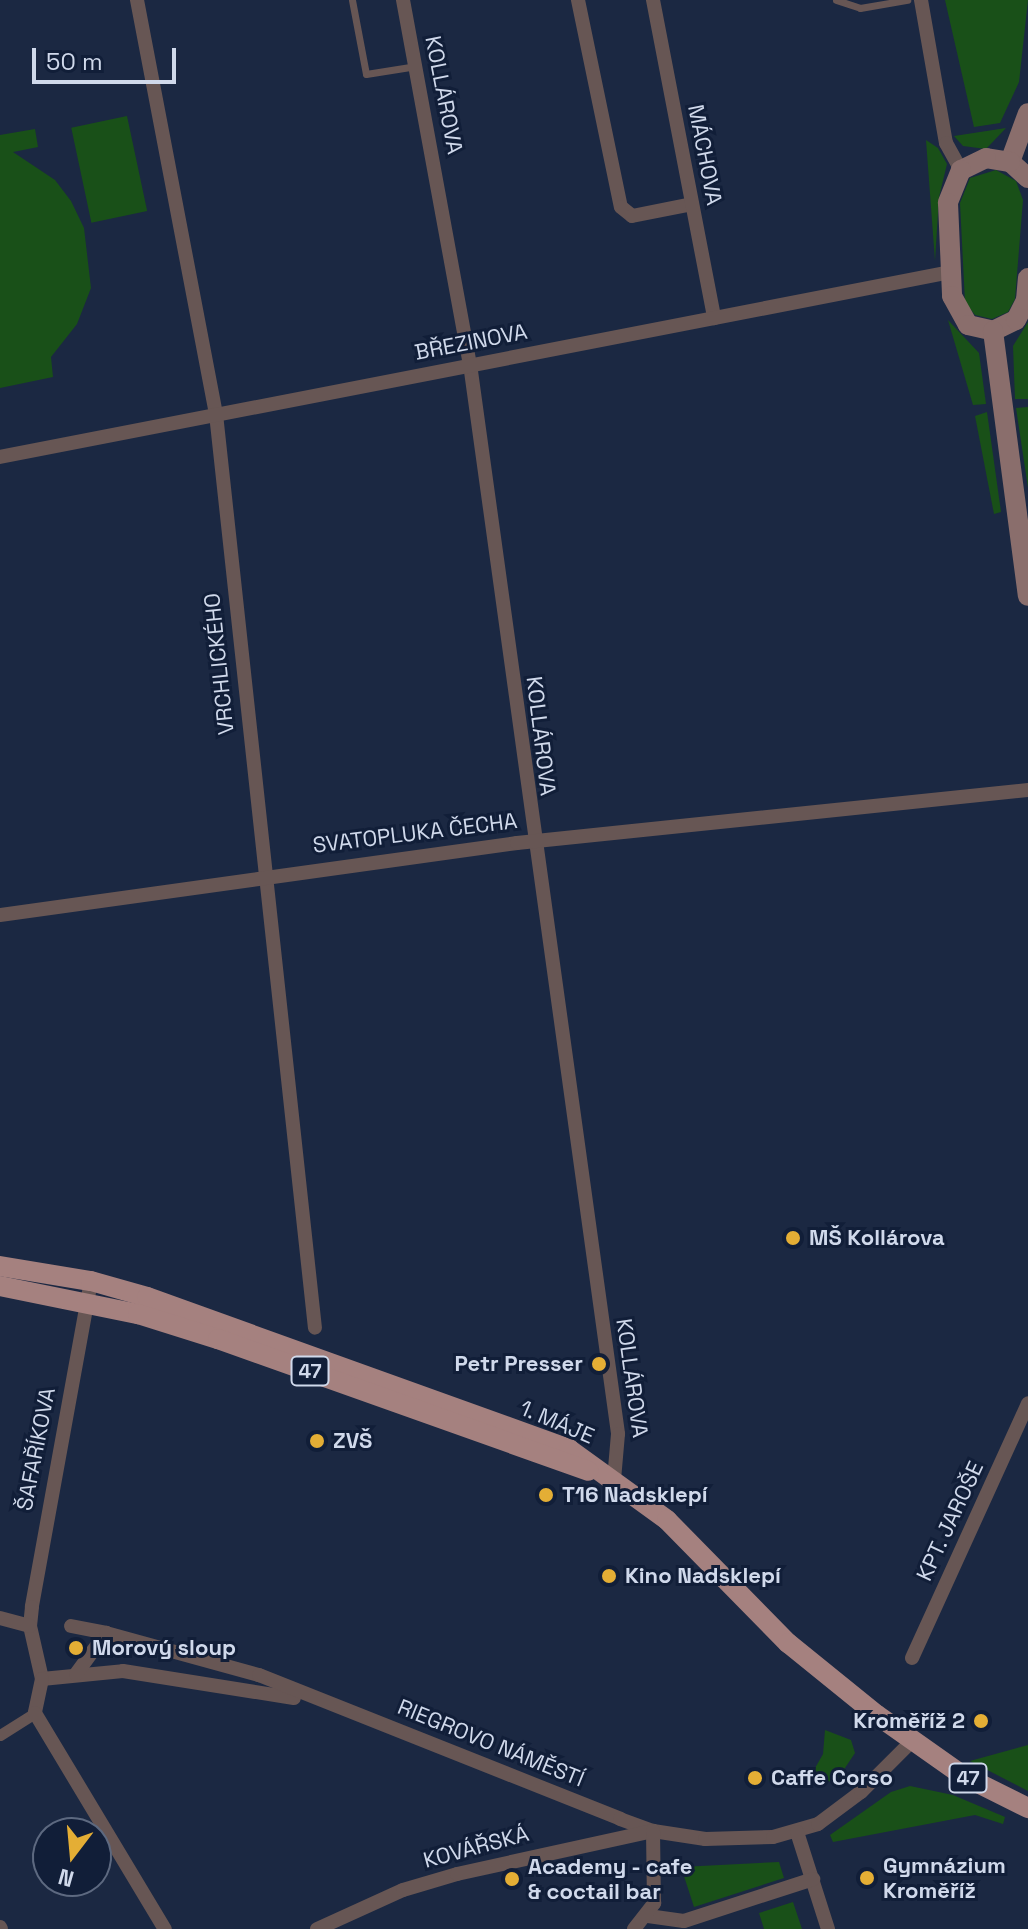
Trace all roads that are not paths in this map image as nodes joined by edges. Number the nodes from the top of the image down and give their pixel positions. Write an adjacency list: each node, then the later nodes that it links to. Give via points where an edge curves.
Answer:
1 (137, 0): 19 (street, VRCHLICKÉHO)
2 (352, 0): 9 (lane, via 366,74)
3 (403, 0): 9 (street, KOLLÁROVA)
4 (578, 0): 13 (street, via 621,207 632,216)
5 (653, 0): 13 (street, MÁCHOVA)
6 (836, 0): 7 (lane, via 860,8)
7 (907, 0)
8 (921, 0): 11 (street, via 946,143)
9 (416, 66): 18 (street, KOLLÁROVA)
10 (1028, 113): 12 (main road)
11 (961, 170): 12 (main road, via 986,158); 14 (main road, via 948,203)
12 (1023, 172)
13 (692, 204): 16 (street, MÁCHOVA)
14 (951, 272): 16 (street, BŘEZINOVA); 17 (main road, via 960,317 979,330)
15 (1028, 278): 17 (main road, via 1022,311 1006,327)
16 (714, 318): 18 (street, BŘEZINOVA)
17 (993, 331): 21 (main road)
18 (470, 364): 19 (street, BŘEZINOVA); 23 (street, KOLLÁROVA)
19 (216, 414): 20 (street, BŘEZINOVA); 24 (street, VRCHLICKÉHO)
20 (0, 457)
21 (1028, 596)
22 (1028, 790): 23 (street, SVATOPLUKA ČECHA)
23 (533, 841): 24 (street, SVATOPLUKA ČECHA); 32 (street, KOLLÁROVA, via 618,1434)
24 (263, 874): 25 (street, SVATOPLUKA ČECHA); 30 (street, VRCHLICKÉHO)
25 (0, 915)
26 (0, 1266): 27 (main road, 1. MÁJE / 47)
27 (91, 1281): 29 (street, ŠAFAŘÍKOVA); 32 (main road, 1. MÁJE / 47, via 553,1442)
28 (0, 1286): 29 (main road, 1. MÁJE / 47)
29 (87, 1302): 32 (main road, 1. MÁJE / 47, via 218,1339); 34 (street, ŠAFAŘÍKOVA)
30 (315, 1328)
31 (1028, 1403): 37 (street, KPT. JAROŠE)
32 (614, 1480): 43 (main road, 47, via 667,1520 788,1643)
33 (0, 1618): 34 (street)
34 (30, 1626): 39 (street)
35 (71, 1626): 36 (street, RIEGROVO NÁMĚSTÍ)
36 (106, 1633): 38 (street); 40 (street, RIEGROVO NÁMĚSTÍ, via 259,1675)
37 (912, 1658)
38 (76, 1674): 39 (street, RIEGROVO NÁMĚSTÍ); 40 (street, RIEGROVO NÁMĚSTÍ, via 123,1671)
39 (42, 1679): 41 (street)
40 (311, 1700): 45 (street, RIEGROVO NÁMĚSTÍ, via 371,1718)
41 (35, 1713): 42 (street); 49 (street)
42 (0, 1735)
43 (912, 1741): 44 (main road, 47, via 962,1775); 46 (street, via 845,1805)
44 (1028, 1808)
45 (653, 1831): 46 (street, via 731,1840); 48 (street, via 654,1903); 50 (street, KOVÁŘSKÁ, via 457,1874 403,1890)
46 (797, 1832): 47 (street)
47 (813, 1879): 48 (street, via 684,1921); 52 (street)
48 (648, 1916): 51 (street)
49 (165, 1929)
50 (317, 1929)
51 (634, 1929)
52 (828, 1929)

